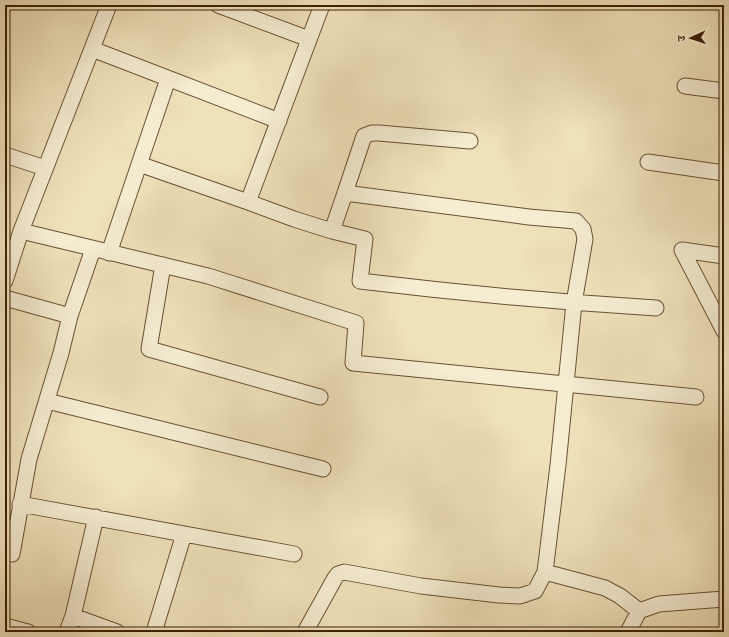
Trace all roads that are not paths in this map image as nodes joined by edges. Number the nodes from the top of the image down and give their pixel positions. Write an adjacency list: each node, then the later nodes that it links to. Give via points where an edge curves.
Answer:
1 (109, 5): 6 (street)
2 (218, 5): 4 (street)
3 (322, 5): 5 (street)
4 (239, 9): 5 (street)
5 (309, 39): 10 (street)
6 (92, 49): 7 (street); 15 (street)
7 (168, 79): 10 (street); 14 (street)
8 (685, 86): 9 (street)
9 (724, 91)
10 (279, 121): 18 (street)
11 (470, 141): 17 (street, via 379,133 364,136)
12 (5, 155): 15 (street)
13 (648, 162): 16 (street)
14 (139, 164): 18 (street); 22 (street)
15 (45, 168): 19 (street)
16 (724, 173)
17 (345, 193): 20 (street); 27 (street, via 522,216 576,220 583,229 585,239)
18 (248, 202): 20 (street)
19 (21, 231): 21 (street); 25 (street)
20 (332, 231): 27 (street, via 365,239 360,281)
21 (92, 249): 22 (street); 29 (street)
22 (109, 253): 24 (street)
23 (724, 256): 30 (street, via 682,250)
24 (163, 266): 31 (street, via 208,276 356,323 352,363); 32 (street, via 149,349)
25 (5, 281)
26 (5, 298): 29 (street)
27 (574, 303): 28 (street); 31 (street)
28 (656, 308)
29 (70, 316): 34 (street)
30 (724, 331)
31 (565, 385): 33 (street); 41 (street)
32 (320, 397)
33 (696, 397)
34 (46, 401): 35 (street); 36 (street, via 29,459)
35 (323, 469)
36 (20, 504): 37 (street); 39 (street)
37 (96, 517): 38 (street); 44 (street)
38 (184, 534): 40 (street); 49 (street)
39 (12, 554)
40 (294, 554)
41 (545, 572): 43 (street, via 606,588); 50 (street, via 535,591 520,596 421,586 344,572 335,578)
42 (724, 599): 43 (street, via 659,604)
43 (640, 611): 51 (street)
44 (73, 616): 47 (street); 48 (street)
45 (5, 626): 46 (street)
46 (28, 632)
47 (67, 632)
48 (118, 632)
49 (154, 632)
50 (305, 632)
51 (628, 632)

